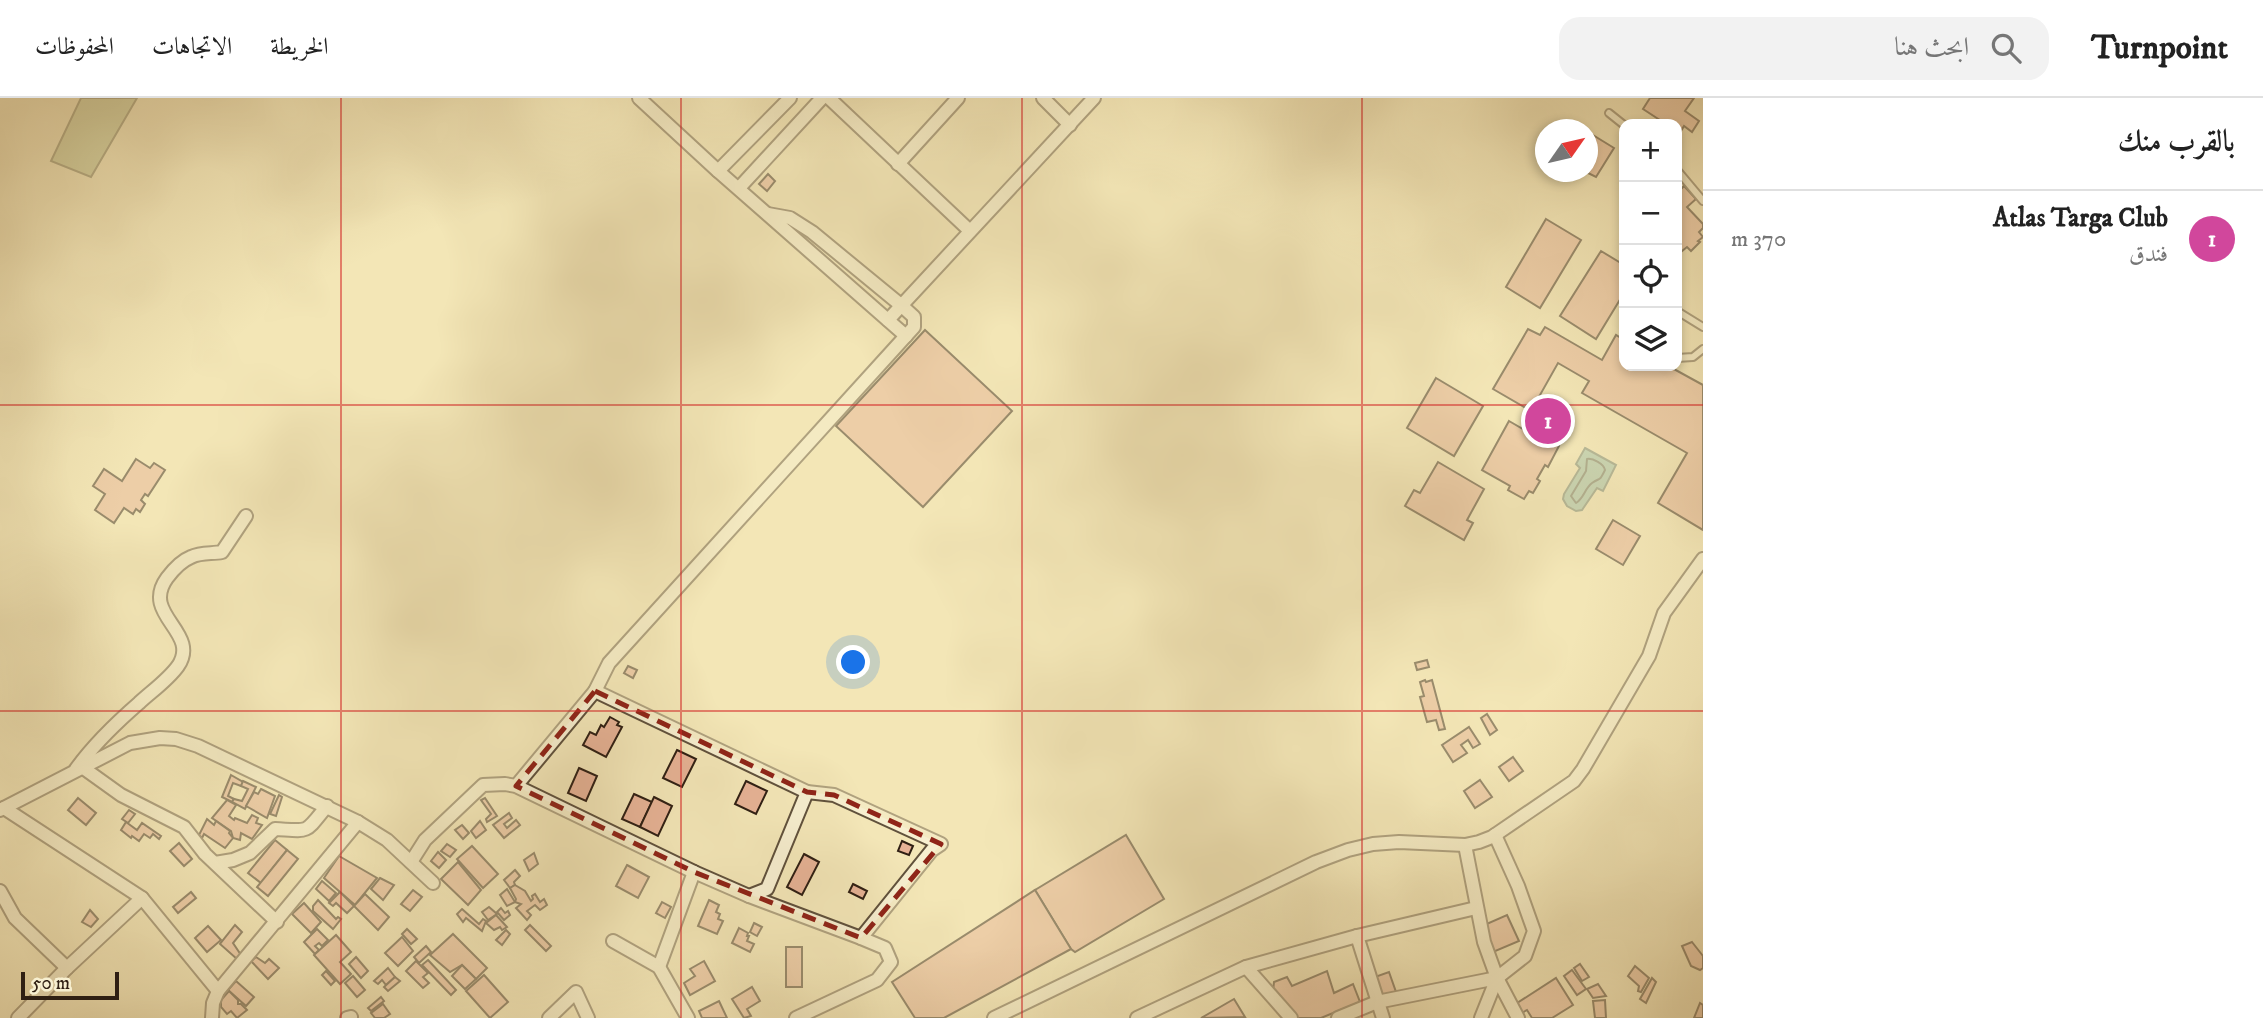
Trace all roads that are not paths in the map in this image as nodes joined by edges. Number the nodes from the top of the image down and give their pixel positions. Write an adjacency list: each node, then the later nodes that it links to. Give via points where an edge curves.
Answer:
1 (639, 98): 12 (street)
2 (790, 98): 12 (street)
3 (822, 98): 14 (street)
4 (829, 98): 11 (street)
5 (958, 98): 11 (street)
6 (1043, 98): 10 (street)
7 (1094, 98): 10 (street)
8 (1609, 113): 9 (lane)
9 (1619, 121)
10 (1070, 125): 17 (street)
11 (898, 164): 17 (street)
12 (718, 171): 14 (street)
13 (1682, 176): 15 (lane)
14 (739, 188): 16 (street)
15 (1703, 201)
16 (768, 214): 18 (street, via 790,218 811,232); 20 (street)
17 (970, 231): 18 (street)
18 (902, 306): 20 (street); 22 (street, via 915,321)
19 (1682, 314): 21 (lane)
20 (888, 320): 22 (street)
21 (1703, 327)
22 (906, 336): 27 (street, via 609,663)
23 (1703, 349): 24 (lane)
24 (1682, 357)
25 (246, 516): 28 (street, via 222,552 191,556 160,588 159,605 181,639 180,663 104,735)
26 (1703, 559): 34 (street, via 1664,613 1649,656 1574,781)
27 (595, 691): 29 (street); 30 (street)
28 (78, 769): 31 (street, via 130,743 176,739); 32 (street); 37 (street, via 184,827)
29 (516, 786): 36 (street, via 483,785 425,840); 38 (street)
30 (807, 792): 41 (street, via 767,889); 46 (street, via 834,795 941,844)
31 (327, 806): 33 (street); 37 (street, via 310,828 275,829 250,853)
32 (2, 809): 42 (street)
33 (358, 822): 36 (street); 44 (street)
34 (1495, 835): 35 (street); 51 (street, via 1534,931 1525,957)
35 (1465, 845): 43 (street); 60 (street, via 1399,842 1348,850)
36 (411, 862): 39 (street)
37 (215, 863): 44 (street)
38 (694, 872): 41 (street); 48 (street)
39 (433, 883)
40 (0, 891): 50 (street, via 15,918)
41 (749, 896): 46 (street)
42 (142, 898): 50 (street); 52 (street)
43 (1476, 908): 45 (street); 51 (street)
44 (277, 922): 52 (street)
45 (1357, 936): 49 (street); 53 (street)
46 (861, 938): 59 (street, via 885,948 891,962 877,980)
47 (613, 941): 48 (street)
48 (659, 967): 58 (street)
49 (1246, 967): 61 (street); 62 (street)
50 (67, 968): 54 (street)
51 (1497, 978): 53 (street); 65 (street); 66 (street)
52 (218, 991): 55 (street)
53 (1377, 1002): 63 (street); 64 (street)
54 (18, 1018)
55 (212, 1018)
56 (549, 1018): 57 (street, via 576,992)
57 (588, 1018)
58 (688, 1018)
59 (796, 1018)
60 (994, 1018)
61 (1137, 1018)
62 (1291, 1018)
63 (1338, 1018)
64 (1383, 1018)
65 (1481, 1018)
66 (1518, 1018)

